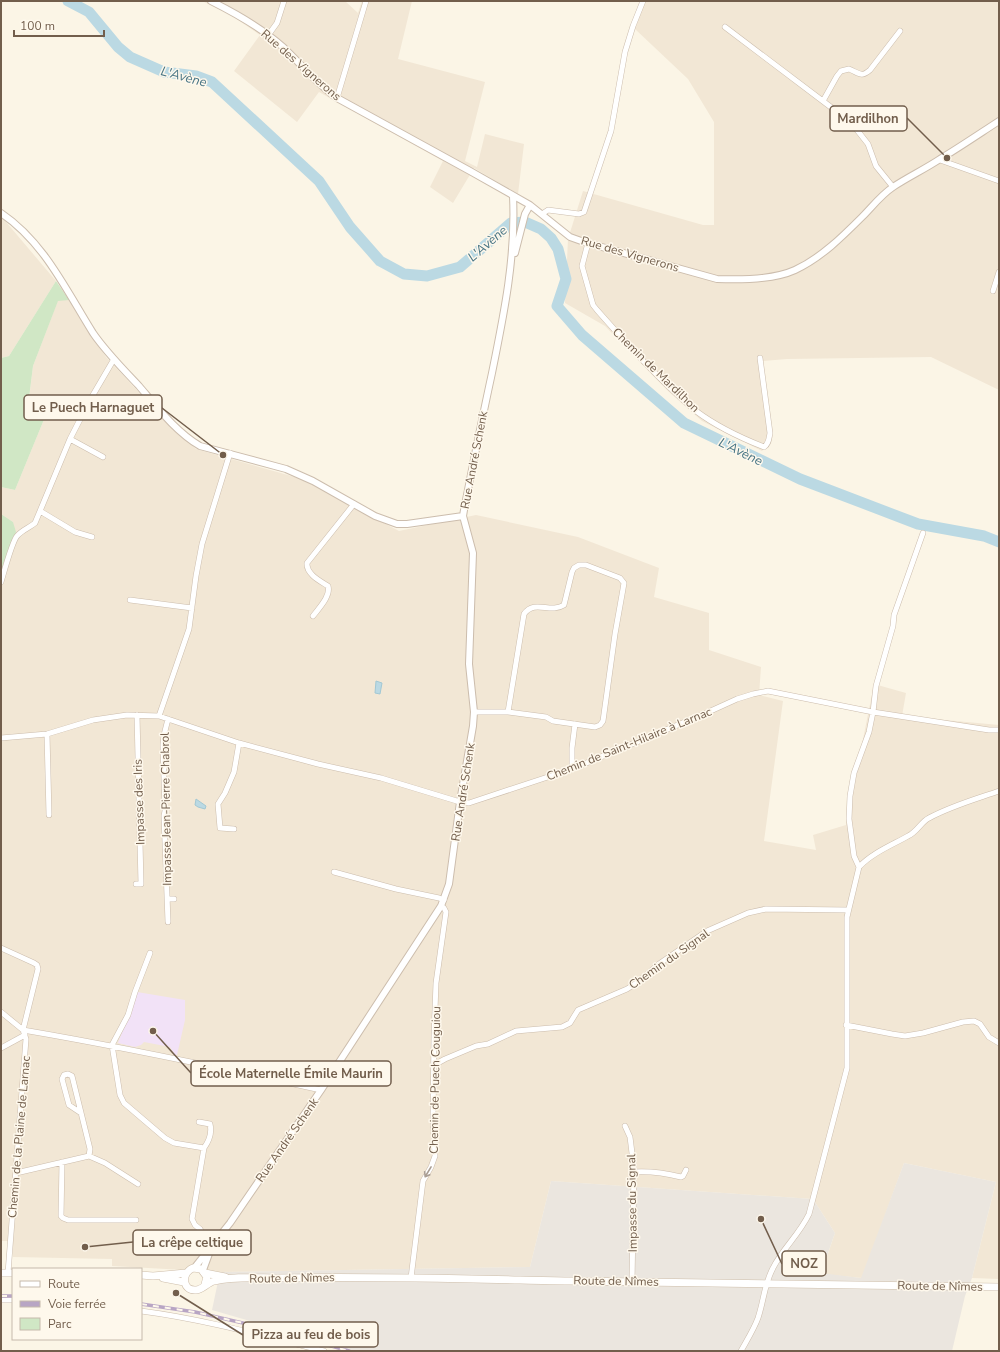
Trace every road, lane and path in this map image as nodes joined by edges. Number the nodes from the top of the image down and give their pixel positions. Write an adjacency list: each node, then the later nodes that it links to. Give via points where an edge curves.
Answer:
1 (211, 1): 7 (street, Rue des Vignerons)
2 (284, 1): 7 (street)
3 (366, 1): 8 (street)
4 (642, 1): 17 (street, via 625,52 611,131 584,212 579,214 548,210)
5 (725, 27): 9 (street)
6 (900, 31): 9 (street, via 865,75 849,69 841,71)
7 (269, 34): 8 (street, Rue des Vignerons)
8 (337, 98): 14 (street, Rue des Vignerons)
9 (823, 101): 13 (street, via 836,110 868,144 876,166)
10 (999, 121): 11 (street, Rue des Vignerons)
11 (940, 160): 12 (street); 13 (street, Rue des Vignerons)
12 (999, 181)
13 (892, 187): 19 (street, Rue des Vignerons, via 823,252 790,272 775,275 738,280 717,279)
14 (513, 196): 15 (street, Rue des Vignerons); 18 (street, Rue André Schenk)
15 (530, 205): 17 (street, Rue des Vignerons); 18 (street, Rue André Schenk)
16 (1, 213): 23 (street, via 14,221 45,255 94,334)
17 (542, 214): 19 (street, Rue des Vignerons, via 570,237)
18 (517, 233): 29 (street, Rue André Schenk)
19 (588, 243): 22 (street, Chemin de Mardilhon, via 582,266 593,305 597,310 658,375 697,411 710,421 764,447 770,433)
20 (999, 272): 21 (street)
21 (993, 291)
22 (760, 358)
23 (114, 359): 24 (street); 25 (street, via 189,440 200,446)
24 (70, 439): 26 (street); 28 (street)
25 (230, 453): 27 (street, via 286,469); 34 (street, via 202,544)
26 (103, 457)
27 (354, 504): 29 (street, via 375,516 397,524); 35 (street, via 307,563 310,572 328,586 329,591)
28 (40, 511): 31 (street, via 75,532); 32 (street, via 35,523 15,537)
29 (463, 516): 36 (street, Rue André Schenk, via 473,553 469,664)
30 (923, 533): 38 (street, via 894,615 876,686)
31 (92, 537)
32 (1, 582)
33 (130, 600): 34 (street)
34 (192, 608): 40 (street, via 189,629)
35 (313, 616)
36 (474, 712): 37 (street); 49 (street, Rue André Schenk)
37 (508, 712): 42 (street); 42 (street, via 524,614 532,606 559,608 564,605 574,568 586,565 620,578 624,583 603,721 595,727)
38 (873, 712): 43 (street, Chemin de Saint-Hilaire à Larnac); 47 (street, Chemin de Saint-Hilaire à Larnac, via 768,690 737,699); 52 (street, via 869,732 854,773 850,796 849,819 854,856)
39 (137, 715): 40 (street, Chemin de Saint-Hilaire à Larnac); 44 (street, Chemin de Saint-Hilaire à Larnac, via 92,720); 54 (street, Impasse des Iris, via 142,884)
40 (159, 716): 41 (street, Chemin de Saint-Hilaire à Larnac)
41 (168, 719): 46 (street, Chemin de Saint-Hilaire à Larnac); 56 (street, Impasse Jean-Pierre Chabrol, via 163,745)
42 (575, 724): 47 (street)
43 (999, 730)
44 (47, 734): 45 (street, Chemin de Saint-Hilaire à Larnac); 50 (street)
45 (1, 738)
46 (238, 743): 49 (street, Chemin de Saint-Hilaire à Larnac, via 380,778); 51 (street, via 234,772 218,804 220,828)
47 (572, 769): 49 (street, Chemin de Saint-Hilaire à Larnac, via 469,803)
48 (999, 791): 52 (street, via 930,817 914,833 880,850)
49 (460, 802): 57 (street, Rue André Schenk, via 449,884)
50 (49, 815)
51 (234, 829)
52 (859, 867): 59 (street)
53 (334, 872): 57 (street)
54 (136, 884)
55 (174, 898): 56 (street, Impasse Jean-Pierre Chabrol)
56 (168, 899): 60 (street, Impasse Jean-Pierre Chabrol)
57 (444, 900): 58 (street, Rue André Schenk)
58 (441, 906): 69 (street, Chemin de Puech Couguiou, via 446,912 436,983); 70 (street, Rue André Schenk)
59 (848, 910): 64 (street); 69 (street, Chemin du Signal, via 766,909 748,913 706,931 627,989 578,1010 570,1023 562,1027 516,1031)
60 (168, 922)
61 (1, 948): 65 (street, Chemin de la Plaine de Larnac, via 37,965)
62 (150, 953): 67 (street, via 128,1015)
63 (1, 1012): 65 (street)
64 (846, 1025): 66 (street, via 905,1036 974,1021 980,1024 989,1038); 94 (street, via 847,1068 809,1214 804,1225 777,1260)
65 (24, 1032): 67 (street); 68 (street); 79 (street, Chemin de la Plaine de Larnac, via 26,1039)
66 (999, 1043)
67 (112, 1045): 70 (street); 74 (street, via 120,1095 126,1106 174,1143)
68 (1, 1048)
69 (434, 1065): 89 (street, Chemin de Puech Couguiou, one-way to 89, via 435,1156 423,1181)
70 (321, 1090): 82 (street, Rue André Schenk)
71 (81, 1113): 71 (street, via 72,1076 64,1075 62,1079 69,1106); 75 (street, via 90,1149)
72 (199, 1122): 74 (street, via 211,1126)
73 (625, 1126): 78 (street, Impasse du Signal, via 630,1137)
74 (204, 1148): 82 (street, via 192,1218)
75 (89, 1156): 76 (street); 80 (street)
76 (62, 1162): 79 (street); 81 (street, via 63,1218)
77 (686, 1170): 78 (street, via 681,1177 662,1172)
78 (634, 1172): 92 (street, Impasse du Signal)
79 (16, 1174): 85 (street, Chemin de la Plaine de Larnac)
80 (138, 1184)
81 (136, 1220)
82 (211, 1247): 83 (street, Rue André Schenk); 84 (street, Rue André Schenk)
83 (195, 1268): 84 (main road, Route de Nîmes); 86 (main road, Route de Nîmes)
84 (204, 1272): 90 (main road, Route de Nîmes); 93 (main road, via 207,1281)
85 (7, 1273)
86 (186, 1273): 88 (main road, Route de Nîmes); 91 (main road)
87 (142, 1275): 88 (main road, Route de Nîmes)
88 (153, 1276): 91 (main road, Route de Nîmes)
89 (411, 1278): 90 (main road, Route de Nîmes); 92 (main road, Route de Nîmes)
90 (233, 1279): 93 (main road, Route de Nîmes)
91 (184, 1282): 93 (main road, Route de Nîmes, via 194,1290 199,1290)
92 (632, 1282): 94 (main road, Route de Nîmes)
93 (205, 1284)
94 (765, 1285): 95 (main road, Route de Nîmes); 100 (street, via 758,1317)
95 (999, 1287)
96 (1, 1300): 97 (street)
97 (12, 1300)
98 (142, 1311): 99 (street, via 234,1329)
99 (324, 1351)
100 (741, 1351)

